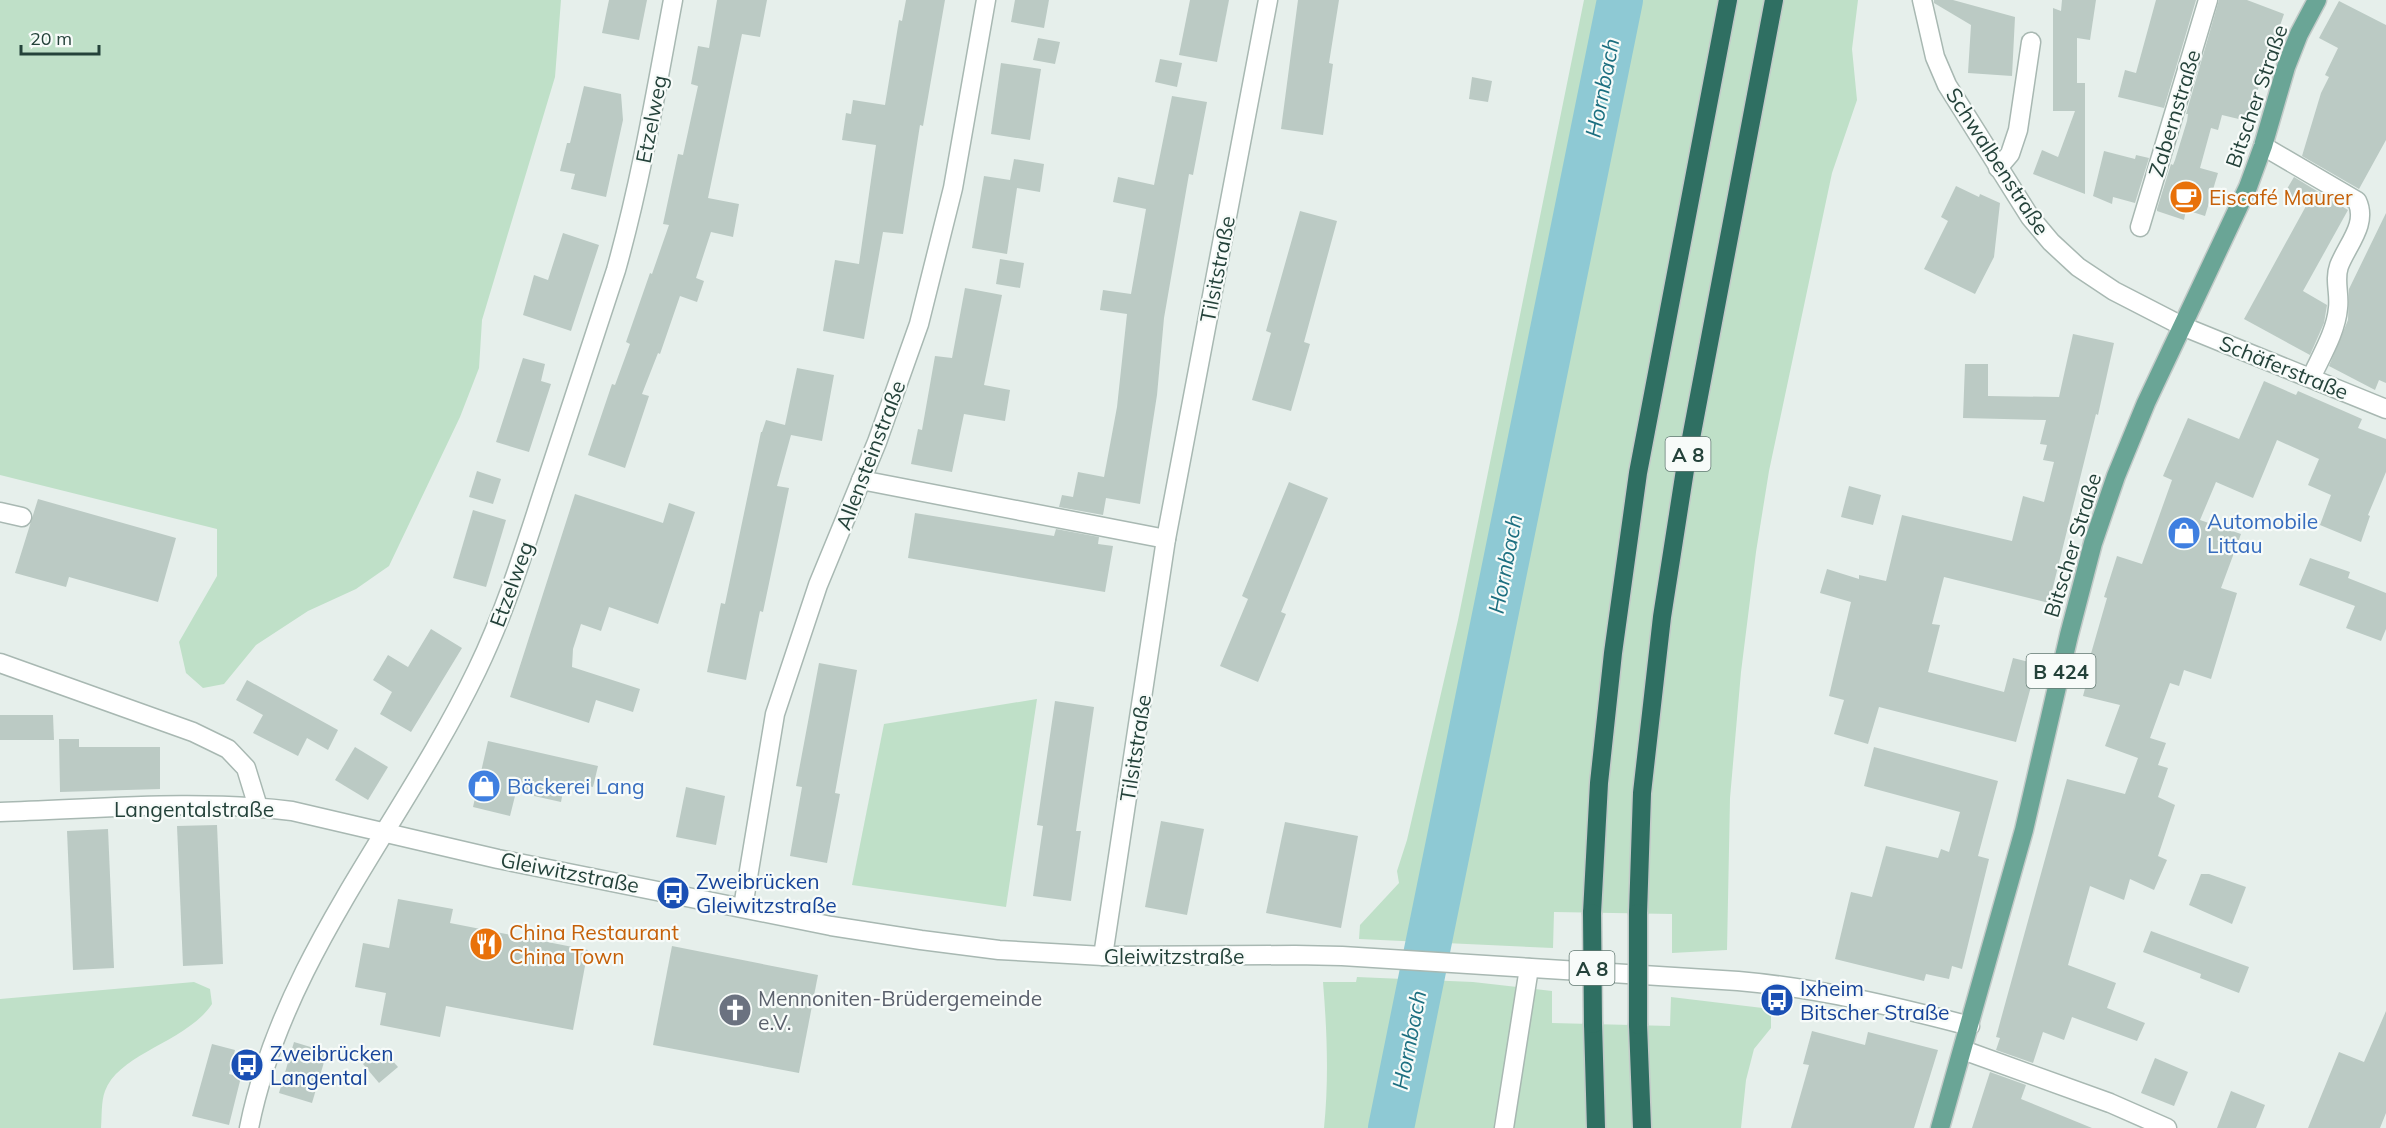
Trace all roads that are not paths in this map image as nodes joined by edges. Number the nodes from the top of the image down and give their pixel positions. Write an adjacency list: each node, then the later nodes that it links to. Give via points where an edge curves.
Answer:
1 (673, 0): 23 (street, Etzelweg, via 629,226 505,607 445,733)
2 (986, 0): 16 (street, Allensteinstraße, via 953,188 919,324)
3 (1268, 0): 19 (street, Tilsitstraße)
4 (1728, 0): 31 (highway, A 8, bridge, via 1638,473 1613,653 1600,771 1592,913)
5 (1774, 0): 32 (highway, A 8, bridge, via 1662,617 1642,793 1638,914)
6 (1922, 0): 11 (street, Schwalbenstraße, via 1935,57 1947,85)
7 (2208, 0): 12 (street, Zabernstraße)
8 (2317, 0): 10 (main road, Bitscher Straße / B 424, via 2286,67)
9 (2031, 42): 11 (street, via 2018,130 2010,154)
10 (2263, 146): 13 (main road, Bitscher Straße / B 424, via 2235,217); 14 (street, via 2356,201 2361,215 2338,267 2336,321)
11 (1998, 168): 13 (street, Schwalbenstraße, via 2030,218 2078,267 2114,291)
12 (2140, 227)
13 (2182, 326): 14 (street, Schäferstraße); 27 (main road, Bitscher Straße / B 424, via 2137,424 2093,543 2024,830)
14 (2311, 378): 15 (street, Schäferstraße)
15 (2386, 409)
16 (861, 480): 19 (street); 24 (street, Allensteinstraße, via 818,585 775,714)
17 (0, 512): 18 (street)
18 (22, 517)
19 (1166, 539): 25 (street, Tilsitstraße)
20 (0, 663): 21 (street, via 192,732 228,749 246,768)
21 (258, 807): 22 (street, Langentalstraße, via 195,805); 23 (street, Langentalstraße, via 292,811)
22 (0, 812)
23 (384, 834): 24 (street, Gleiwitzstraße); 29 (street, Etzelweg, via 305,970 269,1059)
24 (742, 907): 25 (street, Gleiwitzstraße, via 921,940)
25 (1103, 957): 26 (street, Gleiwitzstraße, via 1295,955)
26 (1529, 968): 27 (street, Gleiwitzstraße, via 1802,987); 30 (street)
27 (1970, 1026): 28 (main road, Bitscher Straße / B 424)
28 (1963, 1050): 33 (main road, Bitscher Straße / B 424); 34 (street)
29 (249, 1128)
30 (1504, 1128)
31 (1596, 1128)
32 (1642, 1128)
33 (1940, 1128)
34 (2168, 1128)

